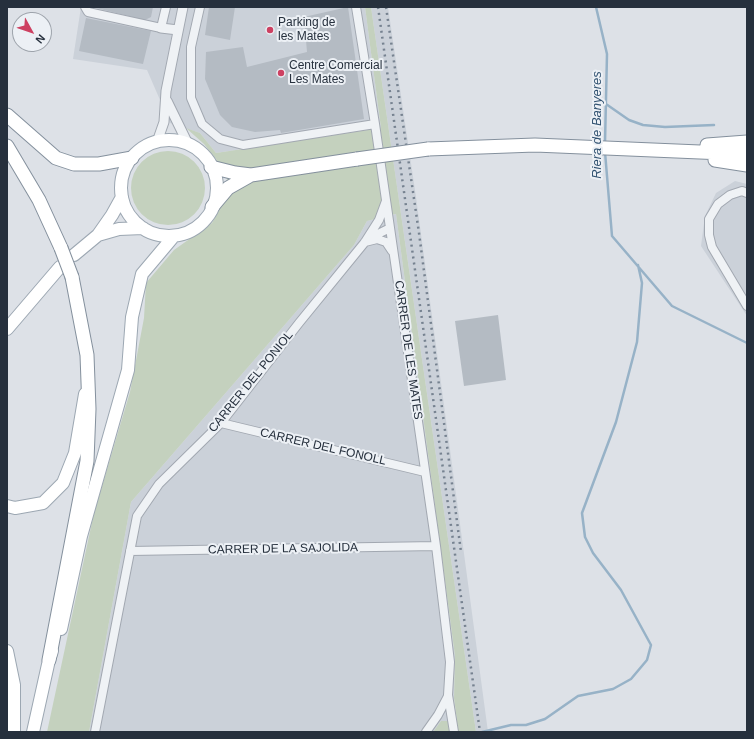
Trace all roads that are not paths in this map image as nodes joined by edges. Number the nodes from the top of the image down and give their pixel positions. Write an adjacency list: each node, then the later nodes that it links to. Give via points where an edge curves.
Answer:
1 (85, 7): 6 (street, via 88,12)
2 (166, 7): 6 (street)
3 (183, 7): 7 (street)
4 (200, 7): 10 (street, via 191,47 190,98 202,124 220,139 243,145)
5 (356, 7): 10 (street, CARRER DE LES MATES)
6 (161, 28): 7 (street)
7 (178, 30): 8 (street, via 166,91)
8 (167, 100): 11 (street, via 164,122); 13 (street)
9 (7, 115): 17 (highway, via 56,158 74,164 99,164)
10 (375, 124): 23 (street, CARRER DE LES MATES)
11 (157, 142): 13 (main road, via 169,140); 17 (main road, via 146,146)
12 (747, 142): 15 (highway)
13 (188, 144): 19 (main road, via 202,154)
14 (7, 146): 35 (highway, bridge, via 39,200 72,277)
15 (654, 150): 16 (highway); 18 (highway); 20 (highway, bridge, via 535,145 428,150 357,158)
16 (747, 154)
17 (132, 158): 22 (main road, via 122,176)
18 (747, 165)
19 (211, 167): 20 (highway); 24 (main road, via 216,187)
20 (251, 175): 24 (highway, via 228,188)
21 (747, 193): 33 (street, via 742,191 730,195 718,204 709,219 709,235 712,247)
22 (122, 197): 25 (main road, via 129,215); 27 (main road)
23 (386, 201): 26 (street, CARRER DE LES MATES); 29 (street, CARRER DEL PONIOL, via 379,220)
24 (212, 207): 28 (main road, via 200,224 188,232)
25 (143, 228): 27 (main road, via 119,229); 28 (main road, via 161,235)
26 (390, 228): 29 (street, CARRER DEL PONIOL); 31 (street, CARRER DE LES MATES)
27 (98, 235): 30 (main road)
28 (174, 236): 42 (main road, via 142,274 132,317 128,370 81,536 61,631)
29 (365, 242): 31 (street, via 377,239 386,242); 36 (street, CARRER DEL PONIOL)
30 (74, 255)
31 (395, 258): 37 (street, CARRER DE LES MATES)
32 (60, 267): 34 (main road)
33 (747, 306)
34 (7, 329)
35 (88, 379): 38 (main road, via 75,453 64,483 43,503 15,508); 42 (highway, via 87,461)
36 (221, 423): 37 (street, CARRER DEL FONOLL); 40 (street, CARRER DEL PONIOL, via 159,484 138,516)
37 (425, 472): 39 (street, CARRER DE LES MATES)
38 (7, 506)
39 (436, 546): 40 (street, CARRER DE LA SAJOLIDA); 43 (street, CARRER DE LES MATES, via 450,662)
40 (130, 551): 46 (street, CARRER DEL PONIOL)
41 (7, 651): 44 (main road, via 14,684)
42 (49, 660): 45 (main road)
43 (448, 695): 47 (street); 48 (street)
44 (14, 732)
45 (33, 732)
46 (95, 732)
47 (426, 732)
48 (454, 732)

